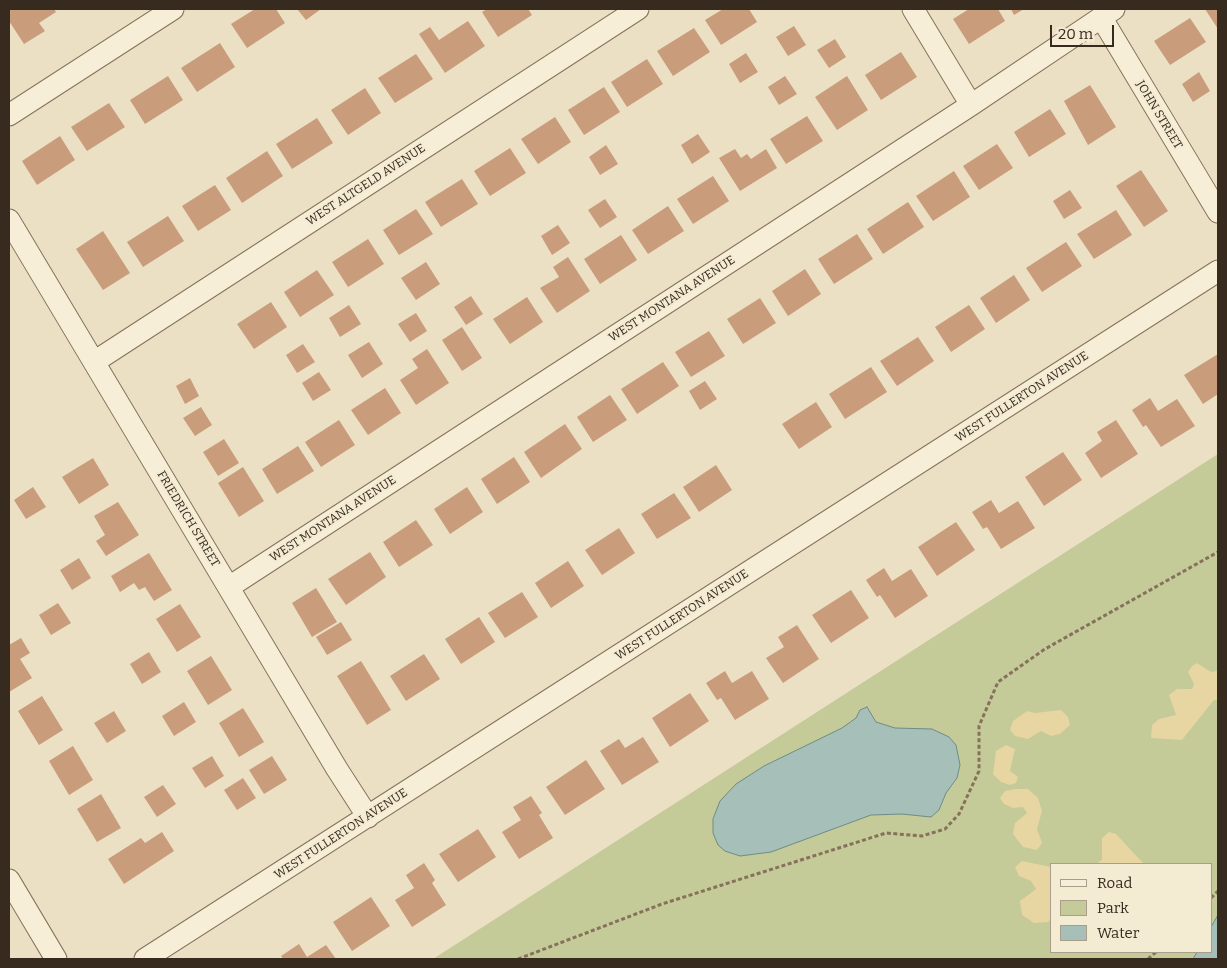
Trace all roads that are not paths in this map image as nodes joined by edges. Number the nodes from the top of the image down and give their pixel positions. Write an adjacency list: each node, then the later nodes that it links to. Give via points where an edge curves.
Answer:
1 (173, 9): 6 (street)
2 (638, 9): 10 (street, WEST ALTGELD AVENUE)
3 (913, 9): 5 (street)
4 (1107, 13): 5 (street, WEST MONTANA AVENUE); 7 (street, JOHN STREET)
5 (971, 105): 11 (street, WEST MONTANA AVENUE)
6 (9, 115)
7 (1218, 212)
8 (9, 220): 10 (street, FRIEDRICH STREET)
9 (1218, 271): 12 (street, WEST FULLERTON AVENUE)
10 (94, 362): 11 (street, FRIEDRICH STREET)
11 (229, 586): 12 (street, FRIEDRICH STREET)
12 (368, 817): 15 (street, WEST FULLERTON AVENUE)
13 (9, 880): 14 (street)
14 (56, 959)
15 (145, 959)

